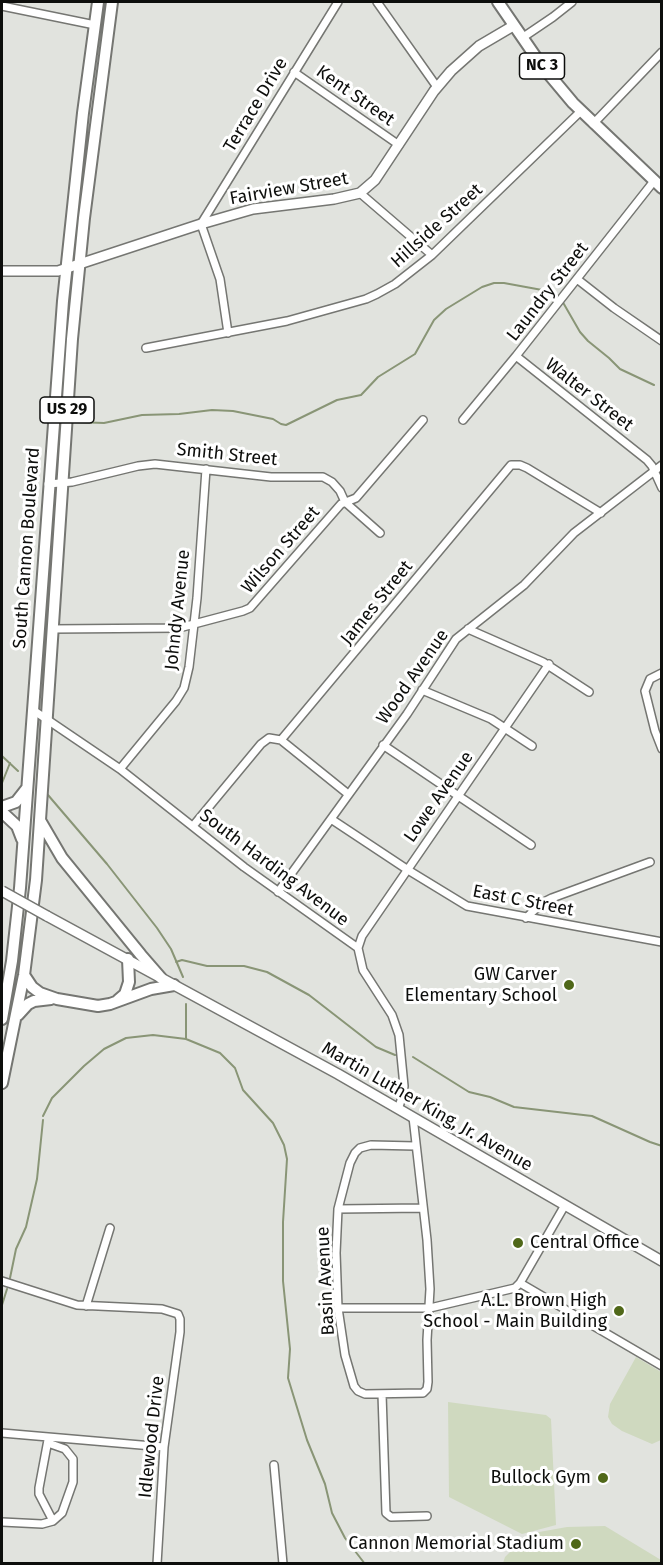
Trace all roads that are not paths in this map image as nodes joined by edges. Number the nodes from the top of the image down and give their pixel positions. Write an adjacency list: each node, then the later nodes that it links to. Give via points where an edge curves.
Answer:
1 (98, 2): 8 (main road, South Cannon Boulevard / US 29)
2 (112, 2): 21 (main road, South Cannon Boulevard / US 29)
3 (338, 2): 12 (street, Terrace Drive)
4 (376, 2): 13 (street)
5 (498, 2): 9 (main road, NC 3)
6 (572, 2): 10 (street)
7 (2, 6): 8 (street)
8 (95, 25): 22 (main road, South Cannon Boulevard / US 29)
9 (513, 26): 10 (main road, NC 3); 13 (main road, Fairview Street, via 479,46)
10 (522, 38): 14 (main road, NC 3)
11 (662, 52): 15 (street)
12 (294, 72): 16 (street, Kent Street); 19 (street, Terrace Drive)
13 (437, 87): 16 (main road, Fairview Street)
14 (581, 111): 15 (main road, NC 3); 20 (street, Hillside Street)
15 (593, 124): 17 (main road, NC 3)
16 (399, 145): 18 (main road, Fairview Street, via 375,180)
17 (658, 185): 24 (street, Laundry Street)
18 (360, 193): 19 (main road, Fairview Street, via 261,207); 20 (street)
19 (201, 224): 21 (main road, Fairview Street); 25 (street, via 220,279)
20 (432, 255): 25 (street, Hillside Street, via 395,284 366,299)
21 (79, 265): 22 (main road, Fairview Street); 34 (main road, South Cannon Boulevard / US 29)
22 (66, 269): 23 (main road, Fairview Street); 35 (main road, South Cannon Boulevard / US 29)
23 (2, 271)
24 (577, 279): 26 (street); 28 (street, Laundry Street)
25 (228, 333): 27 (street, Hillside Street)
26 (662, 341)
27 (146, 348)
28 (516, 356): 30 (street, Laundry Street); 33 (street, Walter Street, via 647,460)
29 (423, 420): 37 (street, Wilson Street, via 356,498)
30 (463, 420)
31 (662, 465): 33 (street, Wood Avenue)
32 (206, 469): 34 (street, Smith Street, via 155,464); 37 (street, Smith Street, via 271,477 323,477 332,482); 40 (street, Johndy Avenue)
33 (654, 471): 36 (street, Walter Street); 38 (street, Wood Avenue)
34 (62, 483): 35 (street, Smith Street); 42 (main road, South Cannon Boulevard / US 29)
35 (48, 484): 47 (main road, South Cannon Boulevard / US 29)
36 (662, 488)
37 (345, 502): 39 (street, Smith Street); 40 (street, Wilson Street, via 254,605)
38 (601, 513): 41 (street, Wood Avenue, via 574,533 524,585); 50 (street, James Street, via 527,468 511,465)
39 (380, 533)
40 (193, 624): 42 (street, Wilson Street, via 171,628); 54 (street, Johndy Avenue, via 184,688)
41 (468, 628): 43 (street); 45 (street, Wood Avenue, via 450,645)
42 (52, 629): 48 (main road, South Cannon Boulevard / US 29)
43 (549, 664): 46 (street); 49 (street, Lowe Avenue)
44 (662, 674): 53 (street, via 650,679 645,691)
45 (422, 690): 49 (street); 51 (street, Wood Avenue)
46 (589, 692)
47 (33, 710): 48 (street, South Harding Avenue); 55 (main road, South Cannon Boulevard / US 29)
48 (46, 718): 54 (street, South Harding Avenue); 60 (main road, South Cannon Boulevard / US 29)
49 (505, 728): 52 (street); 57 (street, Lowe Avenue)
50 (281, 740): 56 (street); 62 (street, James Street, via 269,738 261,744)
51 (383, 745): 56 (street, Wood Avenue); 57 (street)
52 (532, 746)
53 (662, 749)
54 (120, 769): 62 (street, South Harding Avenue)
55 (27, 788): 58 (main road, via 17,801); 64 (main road, South Cannon Boulevard / US 29)
56 (348, 794): 61 (street, Wood Avenue)
57 (458, 795): 63 (street); 66 (street, Lowe Avenue)
58 (2, 807)
59 (2, 812): 64 (main road, via 20,830)
60 (40, 819): 75 (main road, US 29); 76 (main road, via 62,858)
61 (331, 819): 66 (street, East C Street); 68 (street, Wood Avenue)
62 (193, 826): 68 (street, South Harding Avenue)
63 (531, 845)
64 (23, 849): 72 (main road, South Cannon Boulevard / US 29)
65 (650, 862): 69 (street, via 552,898)
66 (408, 870): 69 (street, East C Street, via 466,906); 71 (street, Lowe Avenue)
67 (2, 891): 73 (main road, bridge)
68 (278, 892): 71 (street, South Harding Avenue)
69 (526, 918): 70 (street, East C Street)
70 (662, 942)
71 (358, 948): 83 (street, South Harding Avenue, via 363,970 392,1015 399,1035 404,1095)
72 (13, 954): 74 (main road); 81 (main road, US 29)
73 (128, 959): 76 (main road); 79 (main road, via 128,988)
74 (2, 974)
75 (24, 975): 78 (main road, via 36,990); 80 (main road, US 29)
76 (161, 978): 77 (main road, Martin Luther King, Jr. Avenue)
77 (174, 985): 79 (main road); 83 (main road, Martin Luther King, Jr. Avenue)
78 (57, 999): 79 (main road, via 98,1006); 80 (main road, via 33,1001)
79 (116, 1002)
80 (16, 1018): 82 (main road, US 29)
81 (2, 1019)
82 (2, 1083)
83 (398, 1109): 84 (main road, Martin Luther King, Jr. Avenue)
84 (413, 1117): 85 (street); 86 (main road, Martin Luther King, Jr. Avenue)
85 (415, 1146): 87 (street); 88 (street, Basin Avenue, via 371,1144 360,1148 350,1163)
86 (565, 1205): 90 (main road, Martin Luther King, Jr. Avenue); 92 (street)
87 (423, 1208): 88 (street); 95 (street)
88 (338, 1209): 94 (street, Basin Avenue)
89 (110, 1228): 93 (street)
90 (662, 1261)
91 (2, 1281): 93 (street)
92 (520, 1283): 95 (street, via 503,1292); 96 (street)
93 (86, 1306): 100 (street, Idlewood Drive, via 162,1309 178,1314 180,1332)
94 (338, 1308): 95 (street); 97 (street, Basin Avenue, via 354,1386 365,1394)
95 (430, 1308): 97 (street, Basin Avenue, via 427,1389 423,1393)
96 (662, 1366)
97 (382, 1394): 102 (street, via 386,1513 391,1517)
98 (2, 1433): 99 (street)
99 (48, 1440): 100 (street); 103 (street, via 39,1494); 103 (street, via 65,1449 73,1459 70,1494 62,1514)
100 (164, 1448): 105 (street, Idlewood Drive)
101 (274, 1464): 106 (street)
102 (427, 1516)
103 (53, 1521): 104 (street)
104 (2, 1522)
105 (157, 1563)
106 (283, 1563)

